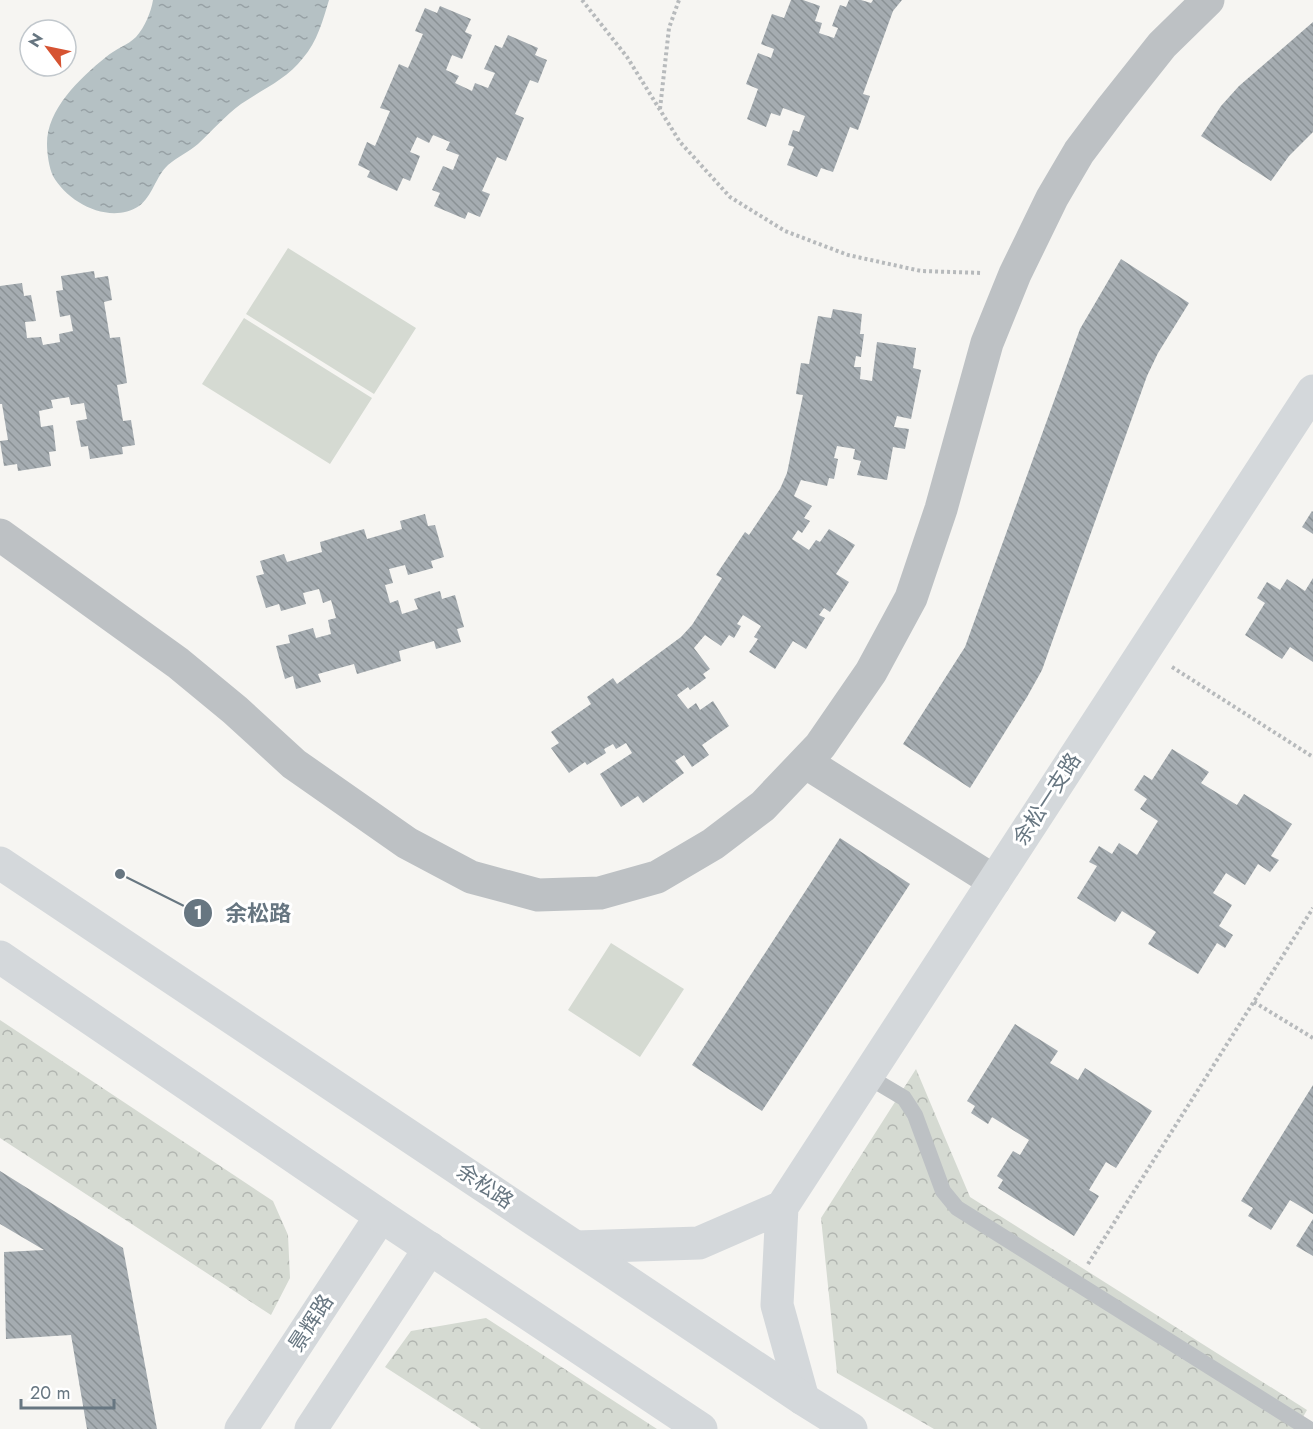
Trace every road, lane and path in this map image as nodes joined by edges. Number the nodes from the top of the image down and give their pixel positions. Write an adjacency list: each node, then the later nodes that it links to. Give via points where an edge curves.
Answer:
1 (582, 0): 4 (path, via 627,57)
2 (679, 0): 4 (path, via 669,28)
3 (1208, 0): 5 (street, via 1162,45 1079,152)
4 (660, 110): 5 (path, via 680,142 730,197 785,231 848,255 921,271)
5 (1014, 274): 10 (street, via 987,343 941,509 911,598 871,672)
6 (1313, 391): 8 (main road, 余松一支路)
7 (0, 535): 10 (street, via 178,663 294,764 407,843 471,877 538,895 600,893 657,877 713,844 763,806)
8 (1144, 650): 9 (path); 12 (main road, 余松一支路)
9 (1313, 757)
10 (805, 762): 12 (street)
11 (8, 866): 20 (main road, 余松路)
12 (994, 881): 17 (main road, 余松一支路)
13 (1313, 908): 15 (path)
14 (0, 957): 19 (main road)
15 (1254, 1002): 16 (path); 22 (path)
16 (1313, 1038)
17 (867, 1076): 18 (main road, 余松一支路); 22 (lane, via 904,1098 915,1115 943,1191 957,1208)
18 (782, 1208): 20 (main road, via 699,1243); 23 (main road, via 777,1305)
19 (381, 1216): 21 (main road); 24 (main road, 景辉路)
20 (577, 1247): 23 (main road, 余松路)
21 (430, 1248): 25 (main road); 26 (main road)
22 (1076, 1283): 28 (lane)
23 (803, 1399): 27 (main road, 余松路)
24 (241, 1429)
25 (311, 1429)
26 (701, 1429)
27 (851, 1429)
28 (1312, 1429)

